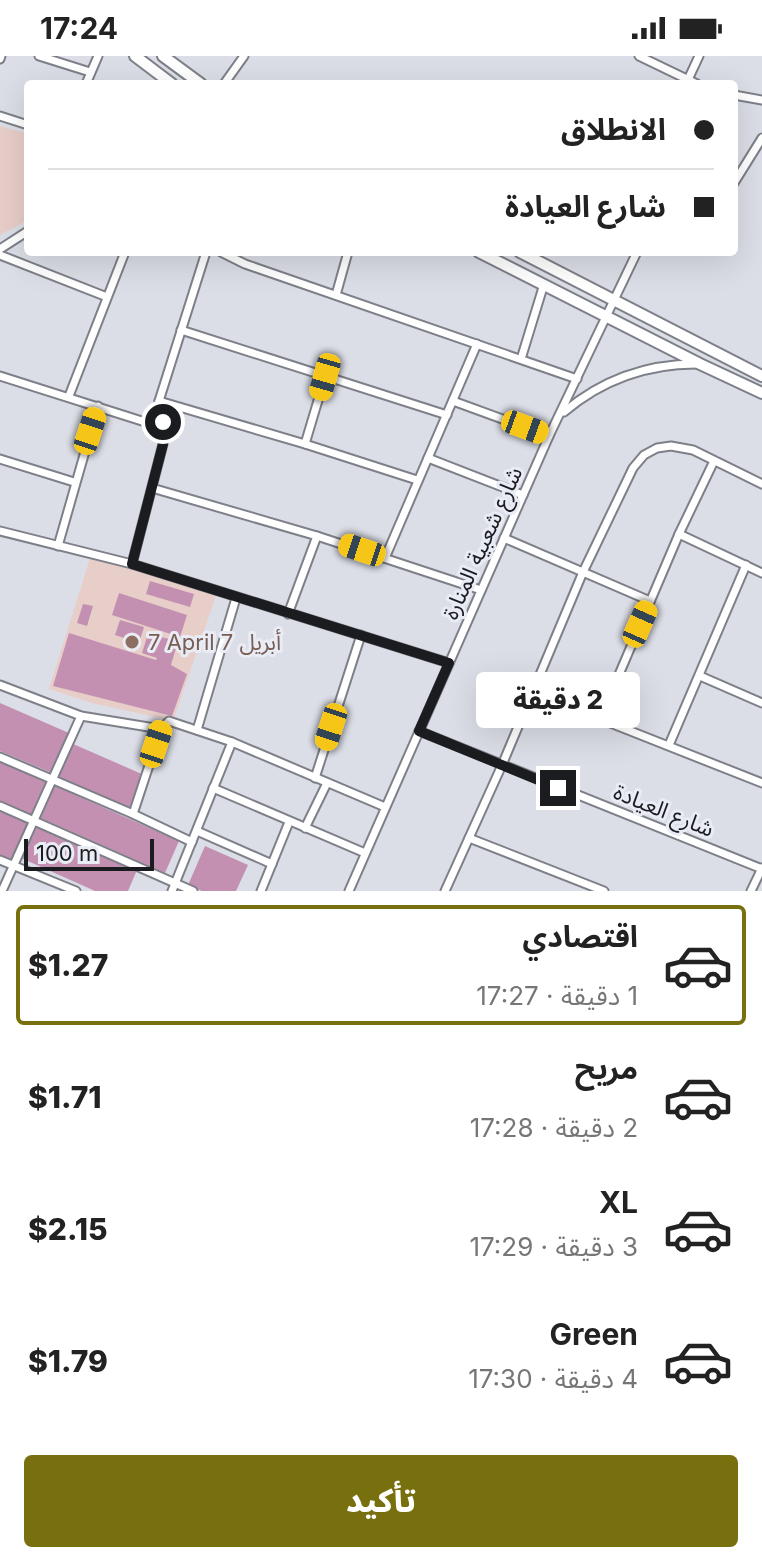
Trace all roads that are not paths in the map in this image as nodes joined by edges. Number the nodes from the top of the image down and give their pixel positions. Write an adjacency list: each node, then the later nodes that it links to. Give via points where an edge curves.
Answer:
1 (39, 56): 8 (street)
2 (98, 56): 8 (street)
3 (135, 56): 10 (main road)
4 (163, 56): 11 (main road)
5 (244, 56): 12 (street)
6 (639, 56): 13 (street)
7 (699, 56): 14 (street)
8 (90, 72): 9 (street)
9 (87, 80)
10 (167, 80)
11 (196, 80)
12 (227, 80)
13 (682, 80)
14 (688, 80)
15 (738, 96): 16 (street)
16 (762, 100)
17 (0, 116): 18 (street)
18 (24, 124)
19 (762, 138): 20 (street)
20 (738, 177)
21 (24, 234): 22 (street)
22 (0, 249)
23 (0, 255): 33 (street)
24 (123, 256): 33 (street)
25 (205, 256): 36 (street)
26 (229, 256): 32 (street)
27 (347, 256): 32 (street)
28 (487, 256): 31 (main road)
29 (529, 256): 34 (main road)
30 (635, 256): 34 (street, شارع شعبية المنارة)
31 (544, 284): 35 (main road); 38 (street)
32 (336, 295): 37 (street)
33 (107, 297): 45 (street)
34 (616, 301): 35 (street, شارع شعبية المنارة); 41 (main road)
35 (607, 316): 39 (main road); 43 (street, شارع شعبية المنارة)
36 (181, 330): 42 (street); 46 (street)
37 (477, 344): 38 (street); 47 (street)
38 (521, 359): 43 (street)
39 (700, 364): 44 (main road); 49 (street, via 634,372 603,385)
40 (0, 376): 45 (street)
41 (762, 376)
42 (325, 377): 50 (street); 53 (street)
43 (577, 379): 49 (street, شارع شعبية المنارة)
44 (762, 393)
45 (69, 396): 48 (street)
46 (159, 401): 51 (street); 53 (street)
47 (453, 401): 50 (street); 52 (street)
48 (98, 406): 51 (street); 58 (street)
49 (562, 413): 52 (street, شارع شعبية المنارة)
50 (447, 415): 54 (street)
51 (164, 428): 60 (street)
52 (549, 436): 61 (street, شارع شعبية المنارة)
53 (305, 444): 57 (street)
54 (428, 458): 57 (street); 61 (street)
55 (0, 459): 58 (street)
56 (714, 461): 59 (street); 63 (street); 70 (street, via 682,447 644,455)
57 (417, 480): 67 (street)
58 (74, 482): 66 (street)
59 (762, 484)
60 (152, 488): 64 (street); 68 (street)
61 (523, 495): 65 (street, شارع شعبية المنارة)
62 (0, 531): 66 (street)
63 (679, 534): 69 (street); 74 (street)
64 (317, 536): 67 (street); 75 (street)
65 (504, 538): 70 (street); 72 (street, شارع شعبية المنارة)
66 (58, 546): 68 (street)
67 (385, 558): 72 (street)
68 (132, 564): 73 (street)
69 (746, 565): 71 (street); 78 (street)
70 (583, 572): 74 (street); 80 (street)
71 (762, 573)
72 (481, 590): 77 (street, شارع شعبية المنارة)
73 (236, 598): 75 (street); 85 (street)
74 (650, 601): 83 (street)
75 (288, 614): 76 (street)
76 (361, 635): 77 (street); 92 (street)
77 (449, 663): 86 (street, شارع شعبية المنارة)
78 (700, 676): 81 (street); 88 (street)
79 (0, 685): 82 (street)
80 (530, 695): 83 (street); 90 (street)
81 (762, 703)
82 (81, 716): 84 (street); 91 (street)
83 (600, 719): 88 (street)
84 (161, 729): 85 (street, via 169,721); 98 (street)
85 (197, 730): 87 (street)
86 (419, 731): 90 (street, شارع العيادة); 97 (street, شارع شعبية المنارة)
87 (232, 742): 92 (street); 95 (street)
88 (669, 745): 94 (street)
89 (0, 757): 91 (street)
90 (502, 765): 103 (street); 109 (street, شارع العيادة)
91 (52, 778): 98 (street); 99 (street)
92 (315, 778): 93 (street)
93 (327, 783): 97 (street); 101 (street)
94 (762, 783)
95 (213, 788): 100 (street); 102 (street)
96 (0, 806): 99 (street)
97 (385, 807): 105 (street, شارع شعبية المنارة)
98 (133, 814): 104 (street)
99 (33, 820): 108 (street); 110 (street)
100 (289, 822): 101 (street); 107 (street)
101 (305, 828): 105 (street)
102 (197, 831): 104 (street); 107 (street)
103 (469, 838): 116 (street); 117 (street)
104 (192, 842): 110 (street)
105 (365, 853): 115 (street, شارع شعبية المنارة)
106 (0, 860): 108 (street)
107 (272, 864): 114 (street)
108 (13, 865): 111 (street); 112 (street)
109 (762, 868): 118 (street)
110 (173, 887): 113 (street)
111 (2, 891)
112 (76, 891)
113 (193, 891)
114 (261, 891)
115 (349, 891)
116 (445, 891)
117 (604, 891)
118 (751, 891)

